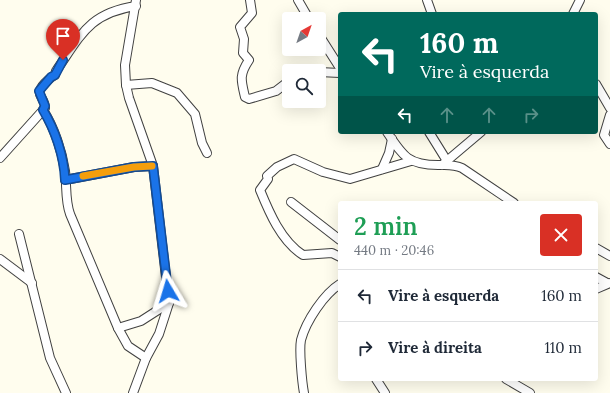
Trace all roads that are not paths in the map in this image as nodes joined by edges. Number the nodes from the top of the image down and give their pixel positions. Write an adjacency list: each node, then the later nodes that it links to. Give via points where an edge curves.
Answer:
1 (250, 0): 14 (street, via 252,13 240,27 244,39 243,53 249,60 242,69 241,78 245,97 249,100 261,97)
2 (298, 0): 6 (street)
3 (427, 0): 7 (street)
4 (580, 0): 8 (street)
5 (136, 3): 13 (street, via 125,65); 17 (street, via 103,15 85,30 55,75 40,88 39,94 45,107)
6 (305, 12)
7 (431, 12)
8 (574, 12)
9 (326, 46): 10 (street)
10 (338, 65)
11 (326, 73): 12 (street)
12 (338, 74)
13 (126, 85): 24 (street, via 150,83 175,91 195,114); 28 (street)
14 (282, 86)
15 (598, 87): 16 (street)
16 (610, 108)
17 (43, 110): 25 (street); 30 (street, via 53,129 65,170)
18 (610, 115): 23 (street, via 604,135)
19 (388, 134): 22 (street)
20 (430, 134): 27 (street)
21 (478, 134): 27 (street)
22 (392, 139): 26 (street); 29 (street)
23 (610, 144)
24 (207, 153)
25 (0, 158)
26 (411, 161): 27 (street, via 424,165); 29 (street)
27 (445, 163): 31 (street, via 462,168)
28 (153, 166): 30 (street); 46 (street)
29 (382, 169): 39 (street, via 348,179 323,172 294,158 277,166 260,188 264,202 287,242 303,254 332,253)
30 (65, 180): 47 (street, via 67,207)
31 (501, 194): 32 (street); 33 (street)
32 (499, 201)
33 (511, 201)
34 (291, 202): 36 (street)
35 (19, 234): 42 (street)
36 (338, 238)
37 (598, 249): 38 (street)
38 (610, 256)
39 (338, 257)
40 (0, 259): 42 (street)
41 (598, 278): 43 (street)
42 (32, 283): 51 (street, via 50,358)
43 (608, 283): 45 (street)
44 (338, 286): 53 (street, via 323,298 301,340)
45 (598, 288)
46 (169, 303): 47 (street, via 141,321); 48 (street, via 156,340)
47 (118, 328): 48 (street, via 128,346)
48 (146, 358): 52 (street)
49 (377, 381): 54 (street)
50 (509, 381): 55 (street)
51 (66, 393)
52 (133, 393)
53 (304, 393)
54 (385, 393)
55 (530, 393)

